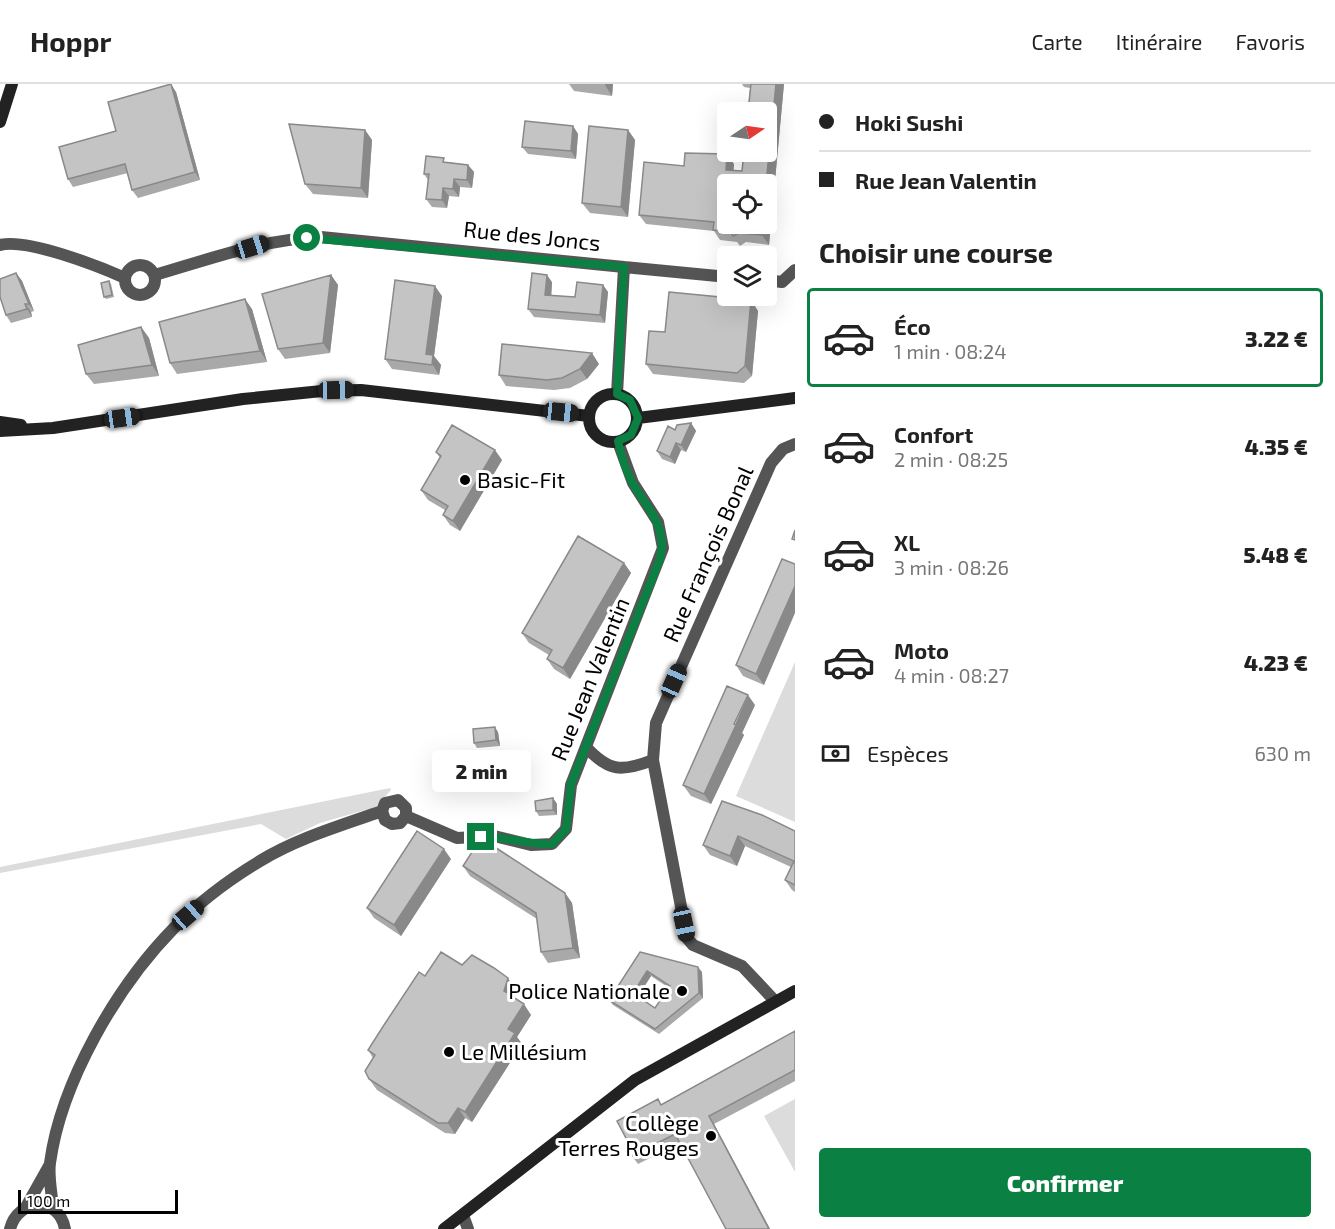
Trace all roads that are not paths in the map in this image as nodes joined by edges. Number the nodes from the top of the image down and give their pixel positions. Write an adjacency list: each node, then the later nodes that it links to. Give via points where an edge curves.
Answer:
1 (12, 84): 2 (main road)
2 (0, 123)
3 (0, 245): 8 (street, via 12,242 32,246)
4 (624, 267): 6 (street, Rue des Joncs, via 321,237 293,238); 7 (street); 10 (street, Rue des Joncs)
5 (795, 270): 9 (street, via 783,282)
6 (155, 275): 8 (street, via 141,264 129,269); 8 (street, via 153,290 140,296 127,289)
7 (717, 276)
8 (125, 278)
9 (777, 281)
10 (617, 394): 12 (main road, via 600,397); 13 (main road, via 630,400)
11 (795, 398): 13 (main road)
12 (589, 416): 15 (main road, via 352,390 243,399); 17 (main road, via 597,436)
13 (638, 418): 17 (main road, via 631,435)
14 (0, 422): 15 (main road)
15 (52, 428): 16 (main road)
16 (0, 431)
17 (618, 441): 19 (street, Rue Jean Valentin, via 633,483 658,522 663,548)
18 (795, 444): 20 (street, Rue François Bonal, via 783,449 771,463 656,723)
19 (586, 747): 20 (street, via 614,768 633,768); 22 (street, Rue Jean Valentin, via 571,784 566,829 552,844 531,845 494,836 457,838)
20 (653, 760): 24 (street, Rue François Bonal, via 687,938 693,945 742,966)
21 (382, 811): 22 (street, via 385,820 392,824 400,823); 22 (street, via 385,803 398,800 406,808); 25 (street, via 316,834 260,861 174,928 138,969 81,1066 58,1126)
22 (406, 816)
23 (795, 991): 24 (main road)
24 (775, 1001): 28 (main road, via 635,1080)
25 (50, 1165): 26 (street); 27 (street)
26 (26, 1207): 27 (street, via 35,1204); 29 (street, via 13,1219)
27 (52, 1208): 30 (street)
28 (464, 1215): 31 (main road); 32 (street)
29 (10, 1229)
30 (65, 1229)
31 (444, 1229)
32 (468, 1229)

